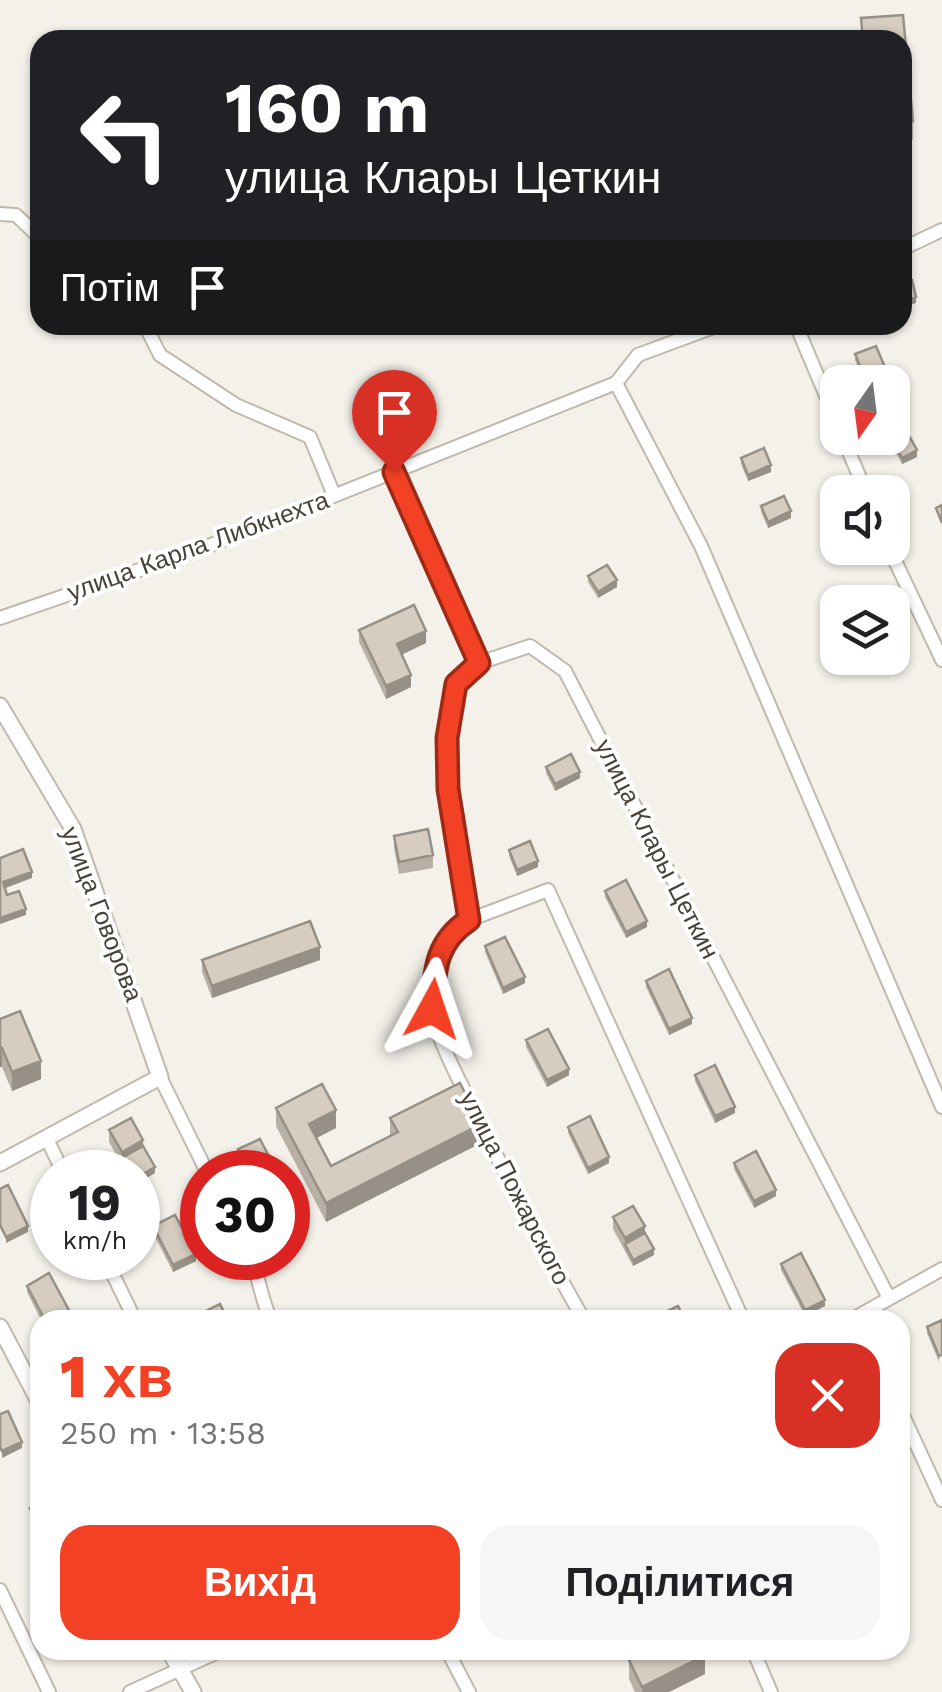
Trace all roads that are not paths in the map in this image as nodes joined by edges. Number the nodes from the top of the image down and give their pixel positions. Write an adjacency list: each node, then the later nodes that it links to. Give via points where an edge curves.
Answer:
1 (0, 214): 2 (street, via 16,215)
2 (30, 228)
3 (942, 230): 4 (street)
4 (912, 244)
5 (150, 335): 11 (street, via 160,354 236,405 310,437)
6 (693, 335): 9 (street, улица Карла Либкнехта, via 638,355)
7 (800, 335): 8 (street)
8 (820, 382)
9 (616, 384): 10 (street, улица Карла Либкнехта); 19 (street, via 701,546)
10 (394, 472): 11 (street, улица Карла Либкнехта); 15 (street)
11 (334, 496): 13 (street, улица Карла Либкнехта)
12 (897, 565): 14 (street)
13 (0, 618)
14 (942, 660)
15 (479, 663): 17 (street, via 456,684 447,738 448,789); 27 (street, улица Клары Цеткин, via 530,646 564,671)
16 (0, 706): 18 (street, улица Говорова, via 73,829)
17 (469, 920): 30 (street, улица Пожарского, via 436,957 432,1009 474,1110); 31 (street, via 548,890)
18 (160, 1076): 20 (street); 22 (street, улица Говорова)
19 (942, 1107)
20 (46, 1137): 21 (street); 23 (street)
21 (52, 1150)
22 (197, 1150)
23 (0, 1163)
24 (942, 1270): 27 (street)
25 (116, 1280): 28 (street)
26 (261, 1280): 29 (street)
27 (889, 1298): 32 (street)
28 (130, 1310)
29 (266, 1310)
30 (578, 1310)
31 (737, 1310)
32 (870, 1310)
33 (0, 1327): 34 (street)
34 (30, 1385)
35 (910, 1431): 36 (street)
36 (942, 1500)
37 (0, 1590): 38 (street)
38 (30, 1652)
39 (34, 1660): 45 (street)
40 (175, 1660): 44 (street)
41 (203, 1660): 44 (street)
42 (452, 1660): 48 (street)
43 (757, 1660): 49 (street)
44 (182, 1671): 46 (street); 47 (street)
45 (49, 1692)
46 (130, 1692)
47 (193, 1692)
48 (469, 1692)
49 (771, 1692)

